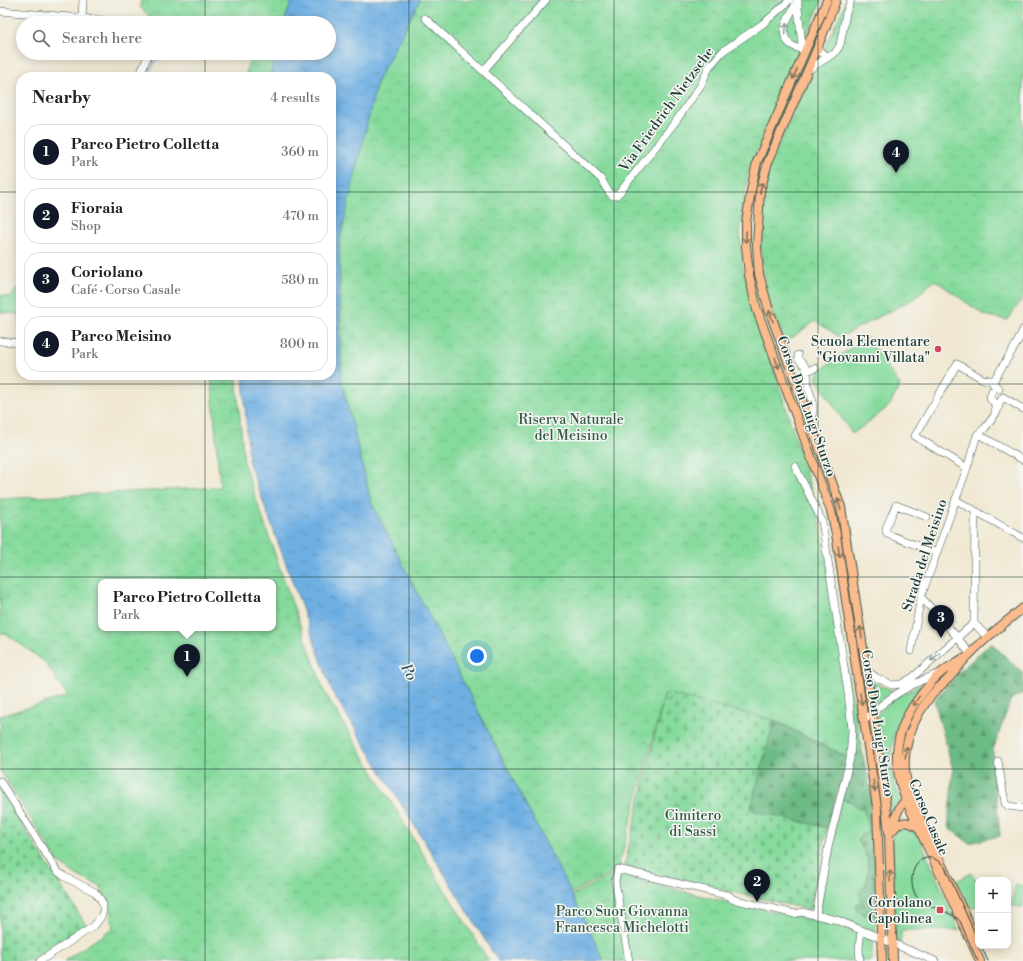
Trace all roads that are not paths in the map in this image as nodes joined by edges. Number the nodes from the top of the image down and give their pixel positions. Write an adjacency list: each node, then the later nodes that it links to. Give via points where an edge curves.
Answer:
1 (83, 0): 10 (street)
2 (546, 0): 16 (street)
3 (790, 0): 16 (street, Via Friedrich Nietzsche, via 764,23 723,51 709,67 701,85 676,121 616,196 609,193 600,179)
4 (798, 0): 13 (street); 13 (street, one-way to 4, via 789,43 784,34 784,28)
5 (828, 0): 13 (main road, Corso Don Luigi Sturzo)
6 (836, 0): 12 (main road, Corso Don Luigi Sturzo)
7 (851, 0): 14 (street, via 840,45)
8 (0, 11): 9 (street)
9 (59, 16)
10 (82, 16)
11 (425, 18): 16 (street, Via Friedrich Nietzsche)
12 (817, 49): 14 (street); 17 (main road, Corso Don Luigi Sturzo)
13 (804, 51): 51 (main road, Corso Don Luigi Sturzo, one-way to 51, via 757,162 746,222 746,246 757,310 831,510)
14 (830, 56): 17 (street)
15 (147, 60): 18 (street)
16 (483, 70)
17 (808, 70): 28 (main road, Corso Don Luigi Sturzo, one-way to 17, via 768,307 759,274 757,245 760,191 768,162)
18 (141, 72)
19 (1023, 330): 25 (street, via 994,380)
20 (0, 341): 21 (street)
21 (16, 343)
22 (798, 355): 24 (street)
23 (816, 368): 24 (street)
24 (807, 371): 28 (street, via 808,387 813,402)
25 (994, 388): 26 (street, via 1002,392); 26 (street, via 991,400); 32 (street, via 958,364 915,436)
26 (999, 400): 27 (street); 29 (street, Strada del Meisino, via 995,415)
27 (1023, 409)
28 (810, 421): 45 (main road, Corso Don Luigi Sturzo, one-way to 28, via 841,507)
29 (978, 434): 30 (street); 32 (street, Strada del Meisino)
30 (1023, 460)
31 (795, 466): 59 (street, via 822,521 852,729 850,759 829,843)
32 (967, 468): 33 (street, Strada del Meisino)
33 (956, 500): 34 (street); 37 (street, Strada del Meisino)
34 (975, 510): 36 (street); 40 (street)
35 (927, 517): 37 (street, via 896,505 886,531 887,534)
36 (1023, 538)
37 (937, 553): 38 (street, Strada del Meisino)
38 (921, 597): 41 (street); 43 (street, Strada del Meisino)
39 (1023, 608): 42 (main road, Corso Casale)
40 (974, 623): 41 (street); 42 (street)
41 (958, 638): 44 (street); 47 (street, one-way to 47)
42 (988, 638): 44 (main road, Corso Casale)
43 (911, 651)
44 (970, 654): 46 (main road, Corso Casale); 54 (main road, Corso Casale, one-way to 44, via 905,775 905,755 911,729 923,706)
45 (866, 670): 48 (street, via 892,685); 50 (main road, Corso Don Luigi Sturzo)
46 (942, 672): 49 (street); 55 (main road, Corso Casale, one-way to 55, via 928,685 916,702 900,732 896,764)
47 (913, 677): 48 (street); 49 (street)
48 (901, 684): 49 (street)
49 (909, 686): 50 (street)
50 (872, 712): 51 (street); 58 (main road, Corso Don Luigi Sturzo)
51 (865, 720): 62 (main road, Corso Don Luigi Sturzo, one-way to 62, via 879,834)
52 (998, 761): 56 (street, via 1005,803 1008,806)
53 (0, 781): 65 (street, via 57,871 95,892 103,905 101,916 94,926)
54 (909, 790): 55 (main road); 61 (main road, Corso Casale)
55 (906, 800): 57 (main road, Corso Casale); 58 (main road, via 896,815)
56 (1023, 808)
57 (919, 828): 58 (main road, via 902,823); 71 (main road, Corso Casale)
58 (889, 834): 63 (main road, Corso Don Luigi Sturzo, one-way to 58)
59 (816, 915): 60 (street); 66 (street, via 802,912 795,914 739,901 730,896 618,869 615,881)
60 (861, 930): 62 (street); 67 (street)
61 (975, 936)
62 (881, 938): 63 (street); 68 (main road, Corso Don Luigi Sturzo)
63 (892, 943): 69 (main road, Corso Don Luigi Sturzo); 70 (street)
64 (981, 949): 72 (main road, Corso Casale)
65 (40, 961)
66 (630, 961)
67 (860, 961)
68 (882, 961)
69 (893, 961)
70 (935, 961)
71 (980, 961)
72 (986, 961)

